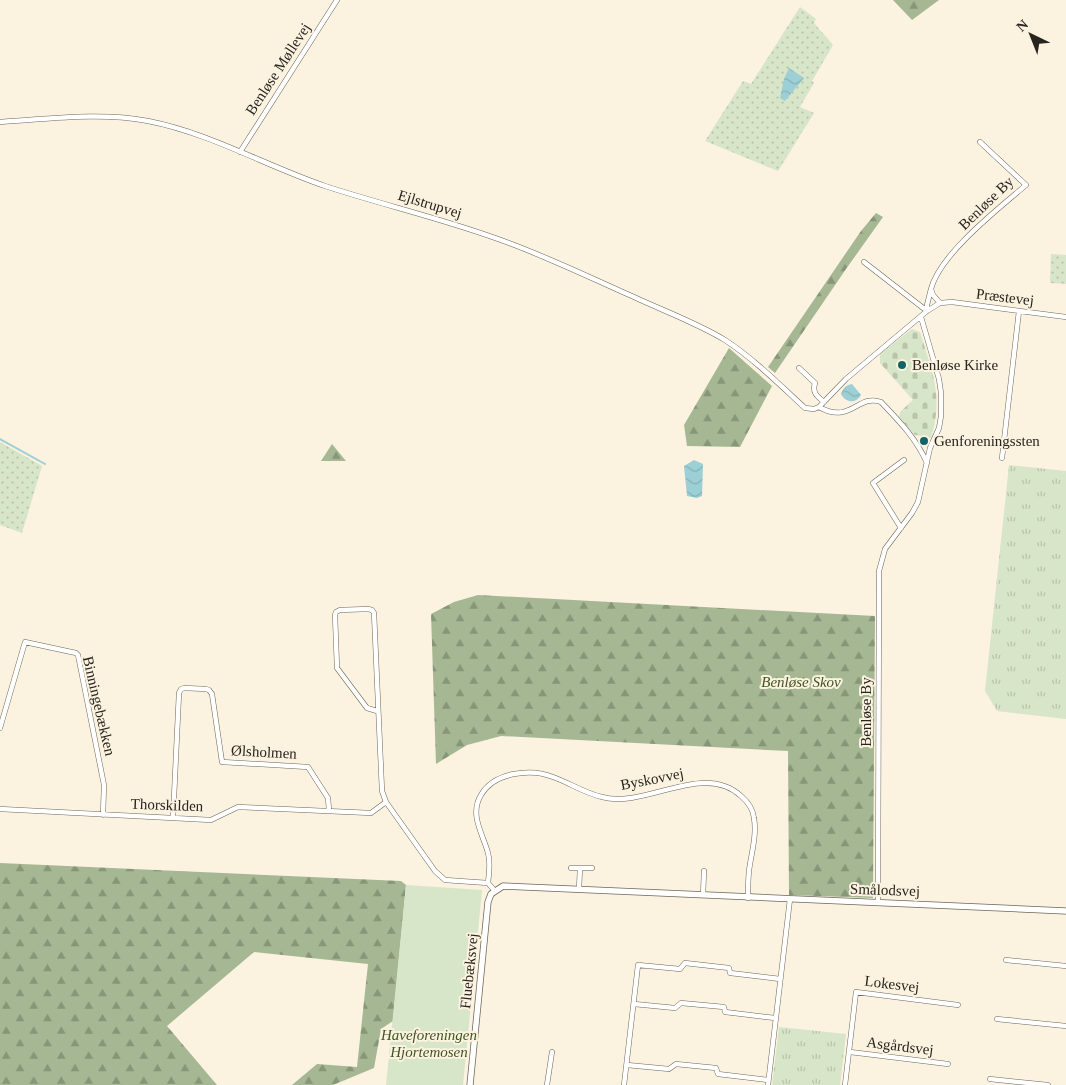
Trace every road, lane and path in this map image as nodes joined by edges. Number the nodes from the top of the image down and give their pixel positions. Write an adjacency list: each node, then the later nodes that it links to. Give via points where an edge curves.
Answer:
1 (338, 0): 4 (street, Benløse Møllevej)
2 (0, 122): 4 (street, Ejlstrupvej, via 116,116 166,125)
3 (980, 142): 6 (street, Benløse By, via 1026,185 952,252 938,270)
4 (240, 152): 14 (street, Ejlstrupvej, via 327,186 427,215 541,255 711,332 741,352 805,408)
5 (864, 262): 8 (street)
6 (931, 289): 7 (street); 8 (street, Benløse By)
7 (940, 303): 8 (street); 9 (street, Præstevej)
8 (927, 311): 10 (street)
9 (1019, 311): 11 (street, Præstevej); 17 (street)
10 (921, 317): 13 (street, via 874,354); 15 (street, Benløse By, via 941,394 939,428)
11 (1066, 317)
12 (799, 368): 13 (street, via 815,383 814,393)
13 (824, 402): 14 (street)
14 (819, 407): 16 (street, via 838,414 875,399 911,434)
15 (930, 448): 16 (street); 19 (street, Benløse By)
16 (921, 449): 19 (street)
17 (1002, 458)
18 (904, 460): 20 (street, via 873,483)
19 (927, 463): 20 (street, Benløse By, via 918,502)
20 (900, 528): 38 (street, Benløse By, via 885,549 879,571)
21 (377, 711): 21 (street, via 374,613 368,609 340,610 335,615 337,668 366,708); 23 (street, via 382,791)
22 (0, 728): 26 (street, Binningebækken, via 24,642 76,653 104,785)
23 (386, 802): 25 (street, Thorskilden, via 371,813); 32 (street, via 434,871 445,880)
24 (0, 809): 26 (street, Thorskilden)
25 (329, 810): 27 (street, Thorskilden, via 238,807 211,820); 27 (street, Ølsholmen, via 328,798 308,767 222,762 212,694 206,689 184,688 179,693)
26 (102, 815): 27 (street, Thorskilden)
27 (173, 818)
28 (571, 868): 29 (street)
29 (580, 868): 30 (street); 33 (street)
30 (592, 868)
31 (704, 871): 35 (street)
32 (488, 883): 34 (street); 36 (street, Byskovvej, via 488,853 476,813 481,795 495,781 506,776 536,773 551,776 586,793 624,800 698,783 724,786 737,792 751,807 754,818)
33 (579, 889): 34 (street, Smålodsvej, via 508,885); 35 (street, Smålodsvej)
34 (494, 890): 54 (street, Fluebæksvej, via 488,902)
35 (703, 895): 36 (street, Smålodsvej)
36 (748, 898): 37 (street, Smålodsvej)
37 (790, 899): 38 (street, Smålodsvej); 42 (street)
38 (878, 902): 39 (street, Smålodsvej)
39 (1066, 911)
40 (1006, 960): 41 (street)
41 (1066, 966)
42 (780, 980): 43 (street, via 730,973 728,968 686,963 680,969 638,965); 45 (street)
43 (634, 1004): 45 (street, via 675,1008 681,1003); 51 (street)
44 (958, 1005): 49 (street, Lokesvej, via 856,992)
45 (775, 1018): 53 (street)
46 (997, 1019): 47 (street)
47 (1066, 1026)
48 (552, 1052): 55 (street)
49 (850, 1052): 50 (street, Asgårdsvej); 57 (street, Lokesvej)
50 (948, 1064)
51 (627, 1065): 53 (street, via 669,1069 676,1064 716,1068 718,1074); 56 (street)
52 (990, 1079): 58 (street)
53 (768, 1083)
54 (470, 1085)
55 (547, 1085)
56 (624, 1085)
57 (845, 1085)
58 (1048, 1085)

